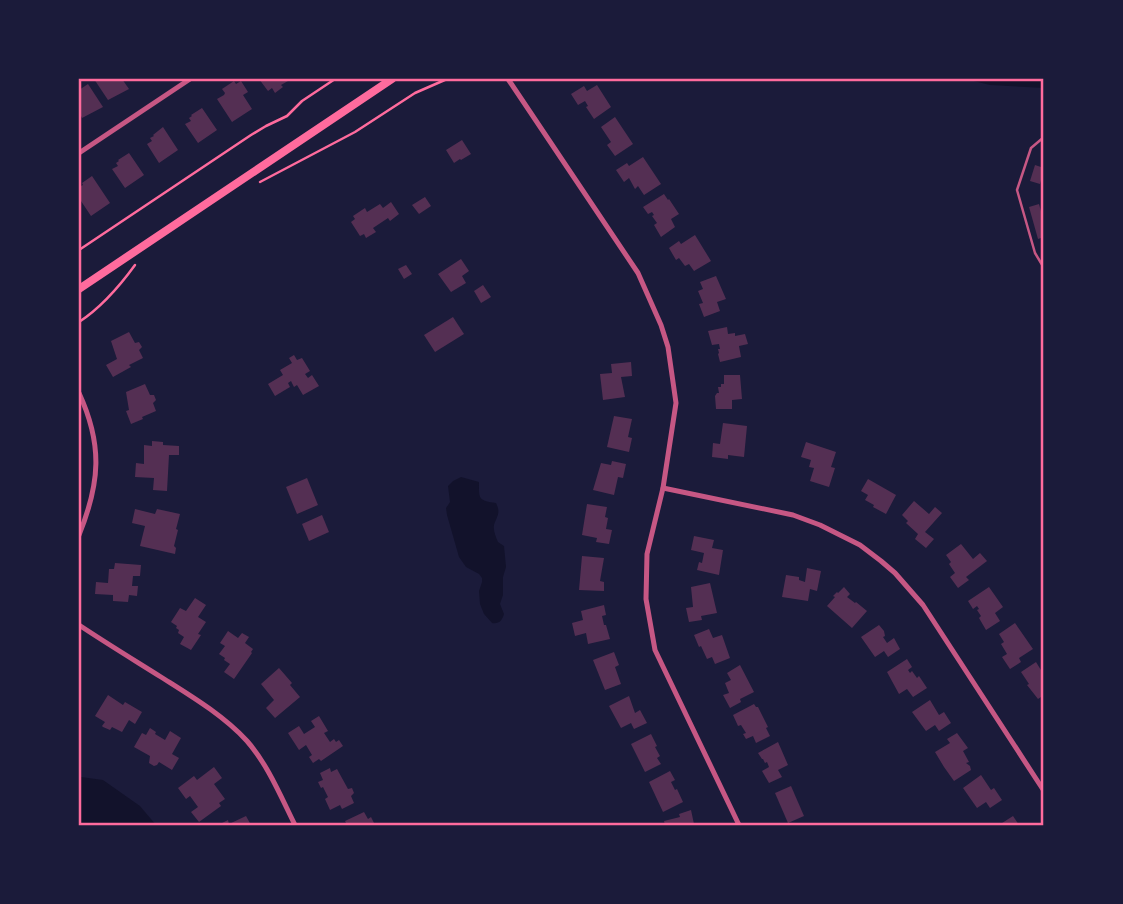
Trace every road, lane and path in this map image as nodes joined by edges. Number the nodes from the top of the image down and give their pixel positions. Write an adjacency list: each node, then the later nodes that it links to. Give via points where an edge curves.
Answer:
1 (190, 79): 7 (street)
2 (335, 79): 9 (path, via 287,116 251,135)
3 (392, 79): 12 (main road)
4 (447, 79): 8 (path)
5 (508, 79): 15 (street, via 638,273 661,326 676,403)
6 (1044, 137): 11 (lane, via 1031,148 1017,190 1035,253)
7 (79, 153)
8 (259, 182)
9 (79, 250)
10 (140, 260): 13 (path, via 115,291)
11 (1044, 268)
12 (79, 289)
13 (79, 322)
14 (79, 393): 16 (street, via 97,457 94,488)
15 (663, 488): 18 (street, via 793,515 860,545 881,561 923,605); 20 (street, via 647,554 646,599 655,650)
16 (79, 535)
17 (79, 625): 19 (street, via 230,725 258,758)
18 (1044, 791)
19 (295, 825)
20 (739, 825)

